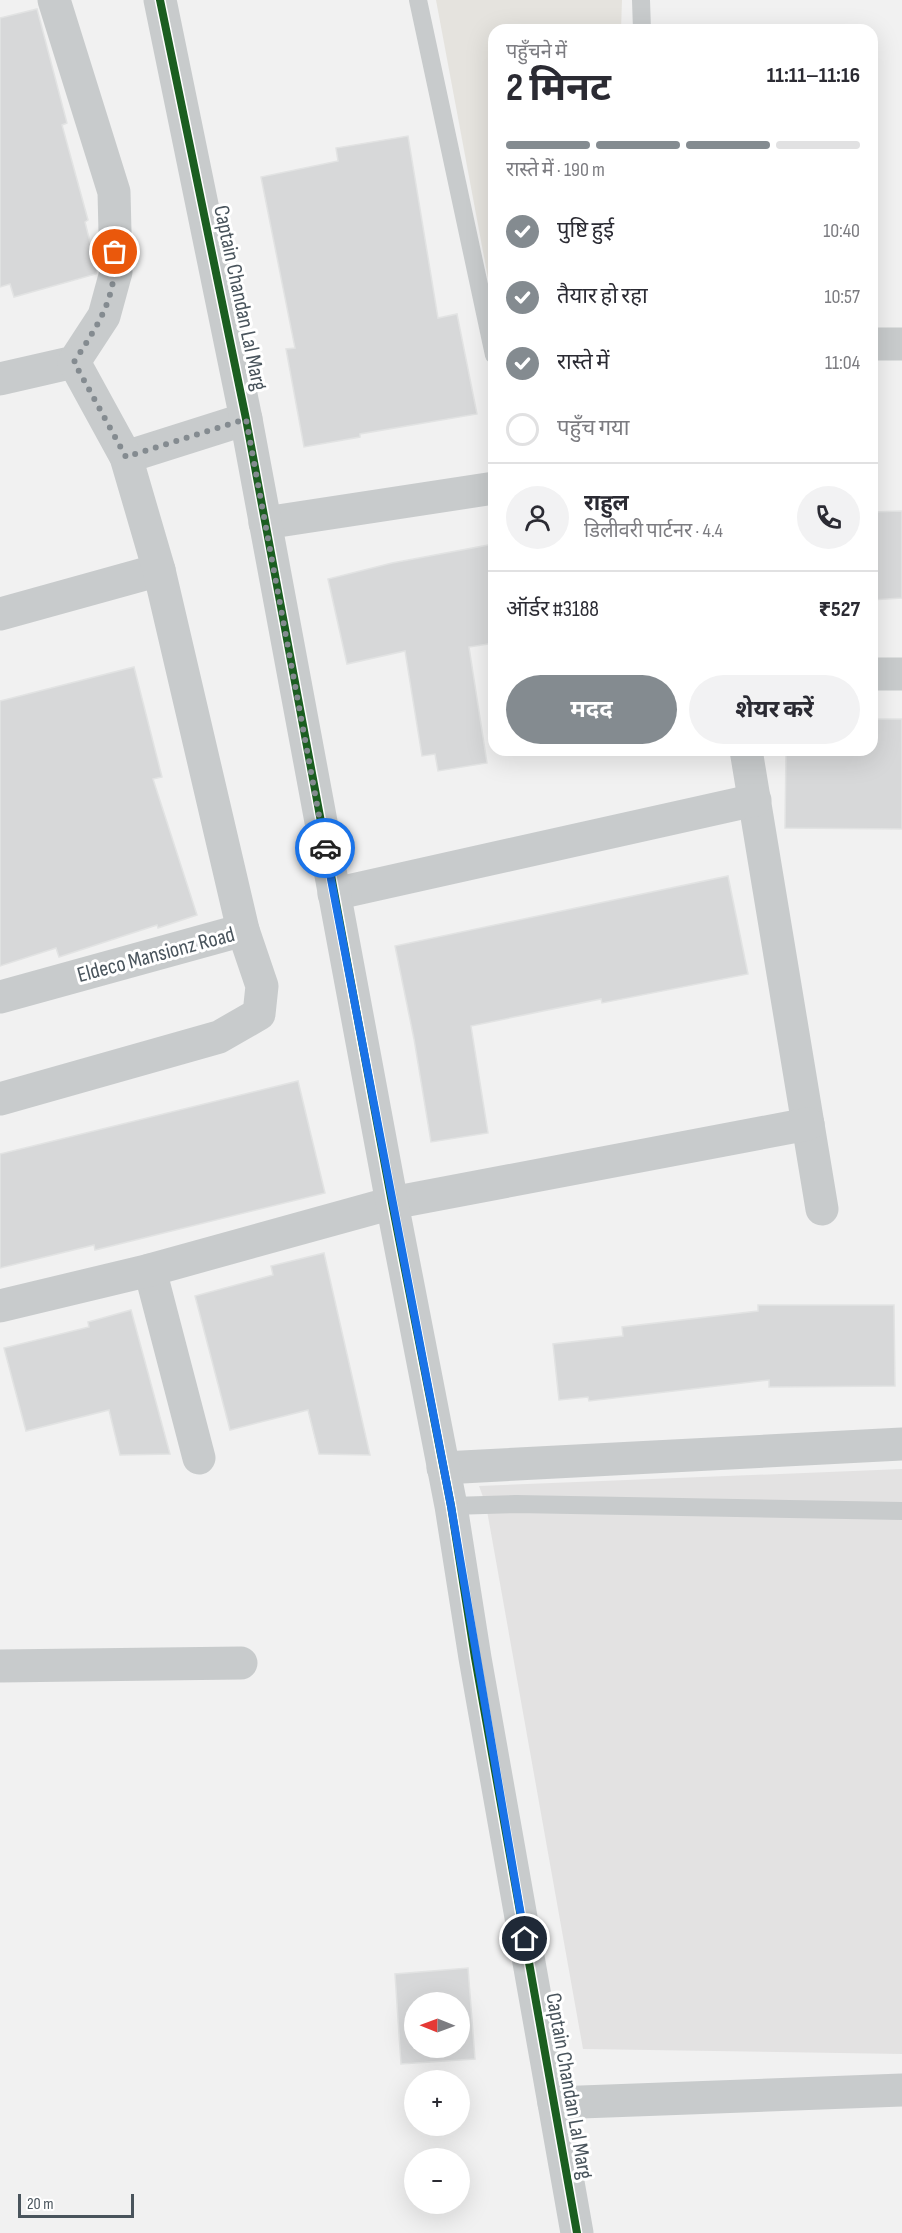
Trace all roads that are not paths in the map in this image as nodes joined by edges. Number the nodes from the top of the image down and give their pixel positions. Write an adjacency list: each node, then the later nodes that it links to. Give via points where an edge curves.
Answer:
1 (54, 0): 9 (street, via 114,192 116,272 104,316)
2 (160, 0): 11 (street, Captain Chandan Lal Marg)
3 (418, 0): 6 (lane)
4 (641, 0): 5 (lane)
5 (642, 24)
6 (488, 327)
7 (878, 344): 8 (street)
8 (902, 344)
9 (74, 362): 10 (street); 12 (street)
10 (0, 380)
11 (246, 419): 12 (street); 14 (street, Captain Chandan Lal Marg)
12 (126, 457): 15 (street)
13 (488, 489): 14 (street)
14 (265, 524): 21 (street, Captain Chandan Lal Marg)
15 (159, 570): 16 (street); 22 (street)
16 (0, 614)
17 (878, 674): 18 (street)
18 (902, 674)
19 (747, 756): 20 (street)
20 (755, 800): 21 (street); 25 (street)
21 (334, 894): 26 (street, Captain Chandan Lal Marg)
22 (243, 930): 23 (street, Eldeco Mansionz Road); 24 (street, Eldeco Mansionz Road, via 262,986 259,1014 219,1037)
23 (0, 997)
24 (0, 1099)
25 (808, 1124): 26 (street); 27 (street)
26 (392, 1203): 28 (street); 32 (street, Captain Chandan Lal Marg)
27 (822, 1209)
28 (150, 1270): 29 (street); 31 (street)
29 (0, 1306)
30 (902, 1444): 32 (street)
31 (199, 1458)
32 (443, 1468): 33 (street, Captain Chandan Lal Marg)
33 (451, 1506): 34 (lane); 38 (street, Captain Chandan Lal Marg)
34 (902, 1511)
35 (241, 1663): 36 (street)
36 (0, 1666)
37 (902, 2090): 38 (street)
38 (554, 2103): 39 (street, Captain Chandan Lal Marg)
39 (577, 2233)

